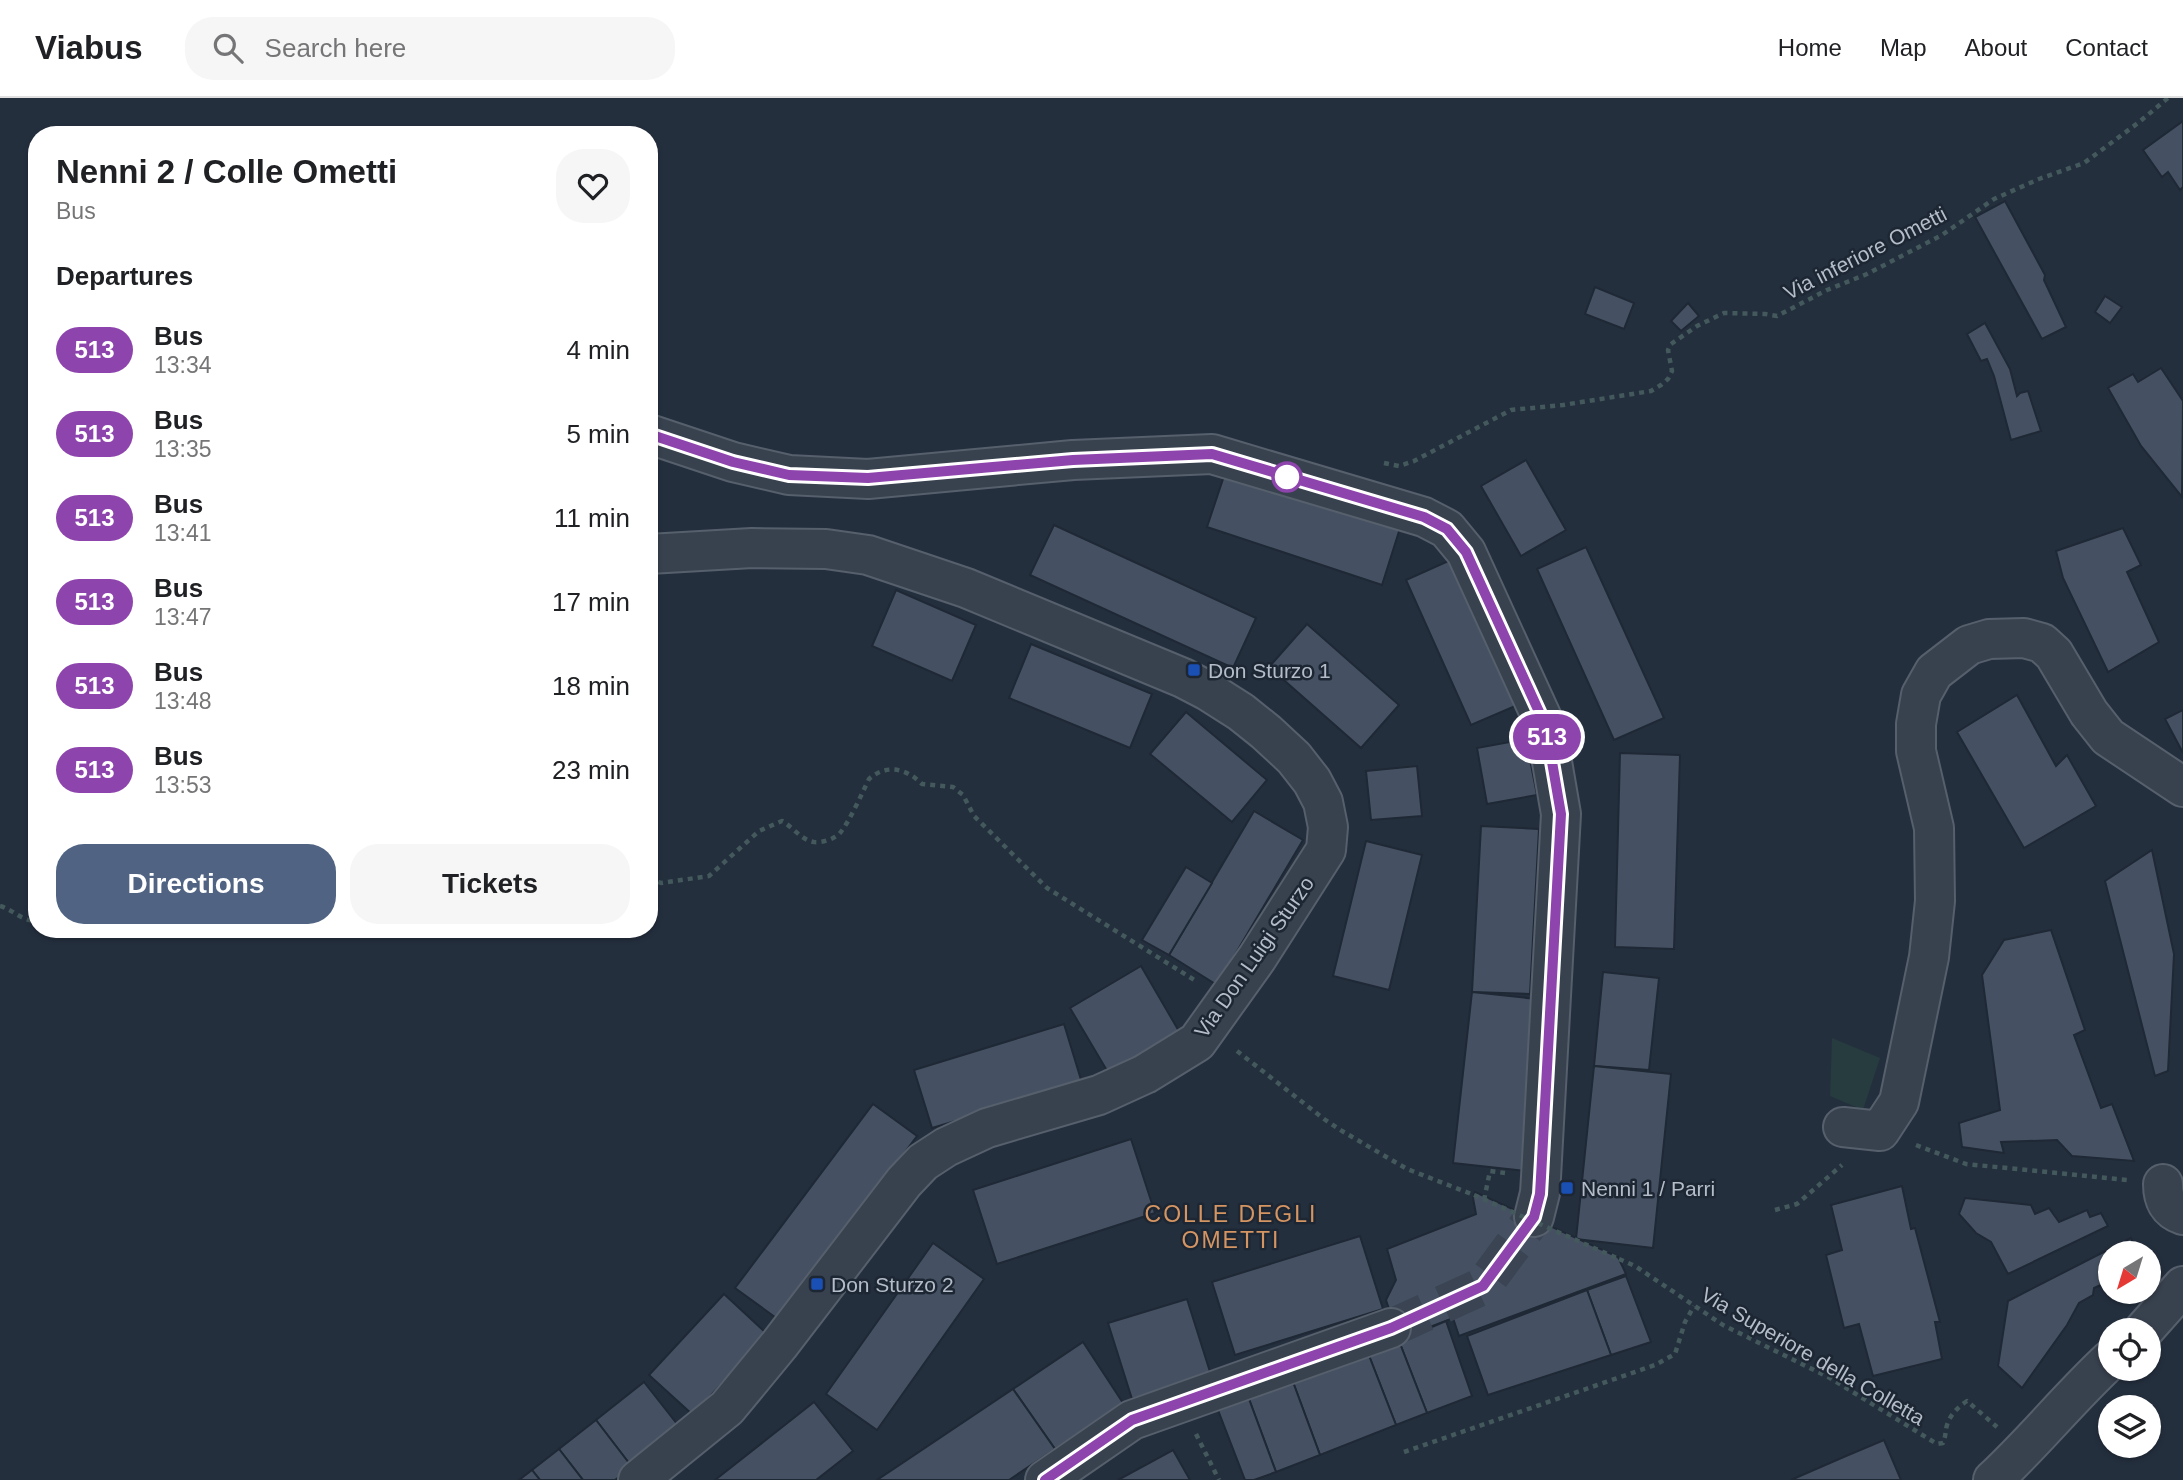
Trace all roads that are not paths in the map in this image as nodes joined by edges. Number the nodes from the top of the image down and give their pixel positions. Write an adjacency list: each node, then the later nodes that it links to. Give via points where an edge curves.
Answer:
1 (658, 437): 7 (street, via 789,475 868,478 1073,460 1212,454 1424,517 1447,529 1466,552 1546,727 1561,814 1540,1194)
2 (658, 553): 12 (street, Via Don Luigi Sturzo, via 826,549 868,555 966,588 1183,678 1241,712 1294,758 1312,781 1328,827 1326,850 1308,880 1197,1042 1099,1095 987,1128 923,1162 727,1408)
3 (2183, 788): 4 (street, via 2108,737 2088,713 2054,654 2042,643 2024,638 1989,639 1969,645 1934,672 1922,695 1916,724 1916,751 1934,828 1935,901 1929,957 1899,1102 1880,1131)
4 (1843, 1127)
5 (2163, 1184): 6 (street, via 2170,1209)
6 (2183, 1215)
7 (1534, 1217)
8 (2183, 1286): 9 (street)
9 (2155, 1318)
10 (1391, 1328): 13 (street, via 1132,1420)
11 (2098, 1371): 14 (street)
12 (638, 1480)
13 (1045, 1480)
14 (1993, 1480)

